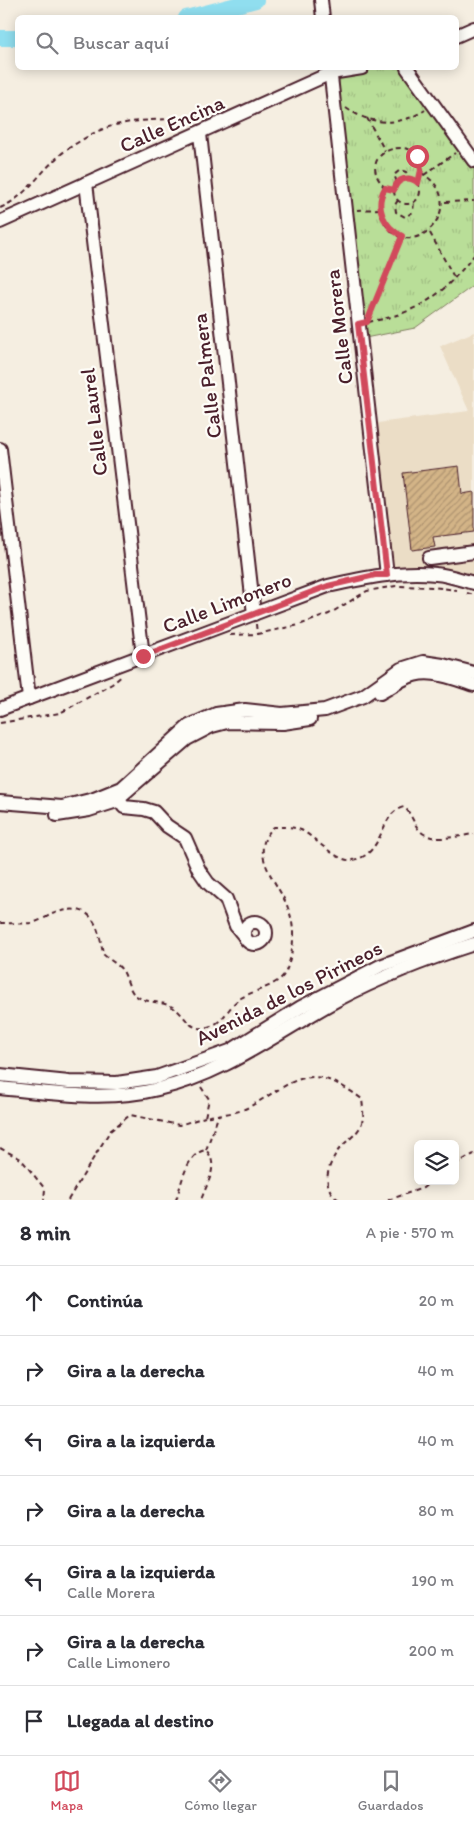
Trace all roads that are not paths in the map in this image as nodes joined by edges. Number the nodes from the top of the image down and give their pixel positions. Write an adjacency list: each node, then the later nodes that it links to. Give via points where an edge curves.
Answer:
1 (320, 0): 2 (street)
2 (323, 15)
3 (474, 28): 4 (street)
4 (459, 35)
5 (331, 70): 7 (street, Calle Encina); 14 (street, Calle Morera)
6 (408, 70): 8 (street)
7 (200, 134): 9 (street, Calle Encina); 16 (street, Calle Palmera)
8 (474, 161)
9 (86, 183): 10 (street, Calle Encina); 17 (street, Calle Laurel)
10 (0, 222)
11 (0, 449): 20 (street)
12 (474, 552): 13 (street)
13 (429, 558)
14 (387, 575): 15 (street, Calle Limonero, via 436,574); 16 (street, Calle Limonero, via 328,586)
15 (474, 584)
16 (254, 614): 17 (street, Calle Limonero)
17 (143, 656): 20 (street, Calle Limonero)
18 (474, 673): 22 (street, via 423,662 401,669 362,696 325,710 282,714 245,710 216,714 189,726)
19 (474, 685): 22 (street, via 440,674 421,673 406,677 366,701 321,718 283,723 227,722 212,726 187,739)
20 (29, 698): 21 (street, Calle Limonero)
21 (0, 709)
22 (115, 795): 23 (street, via 62,807); 24 (street, via 90,810 61,816); 26 (street, via 124,807 154,812 185,838 199,870 226,899 236,926)
23 (0, 802)
24 (0, 809)
25 (474, 931): 28 (street, Avenida de los Pirineos, via 380,966 315,999 230,1051 157,1077 118,1083)
26 (245, 937)
27 (474, 944): 29 (street, Avenida de los Pirineos, via 382,979 310,1016 232,1063 158,1090 119,1095)
28 (0, 1075)
29 (0, 1088)

